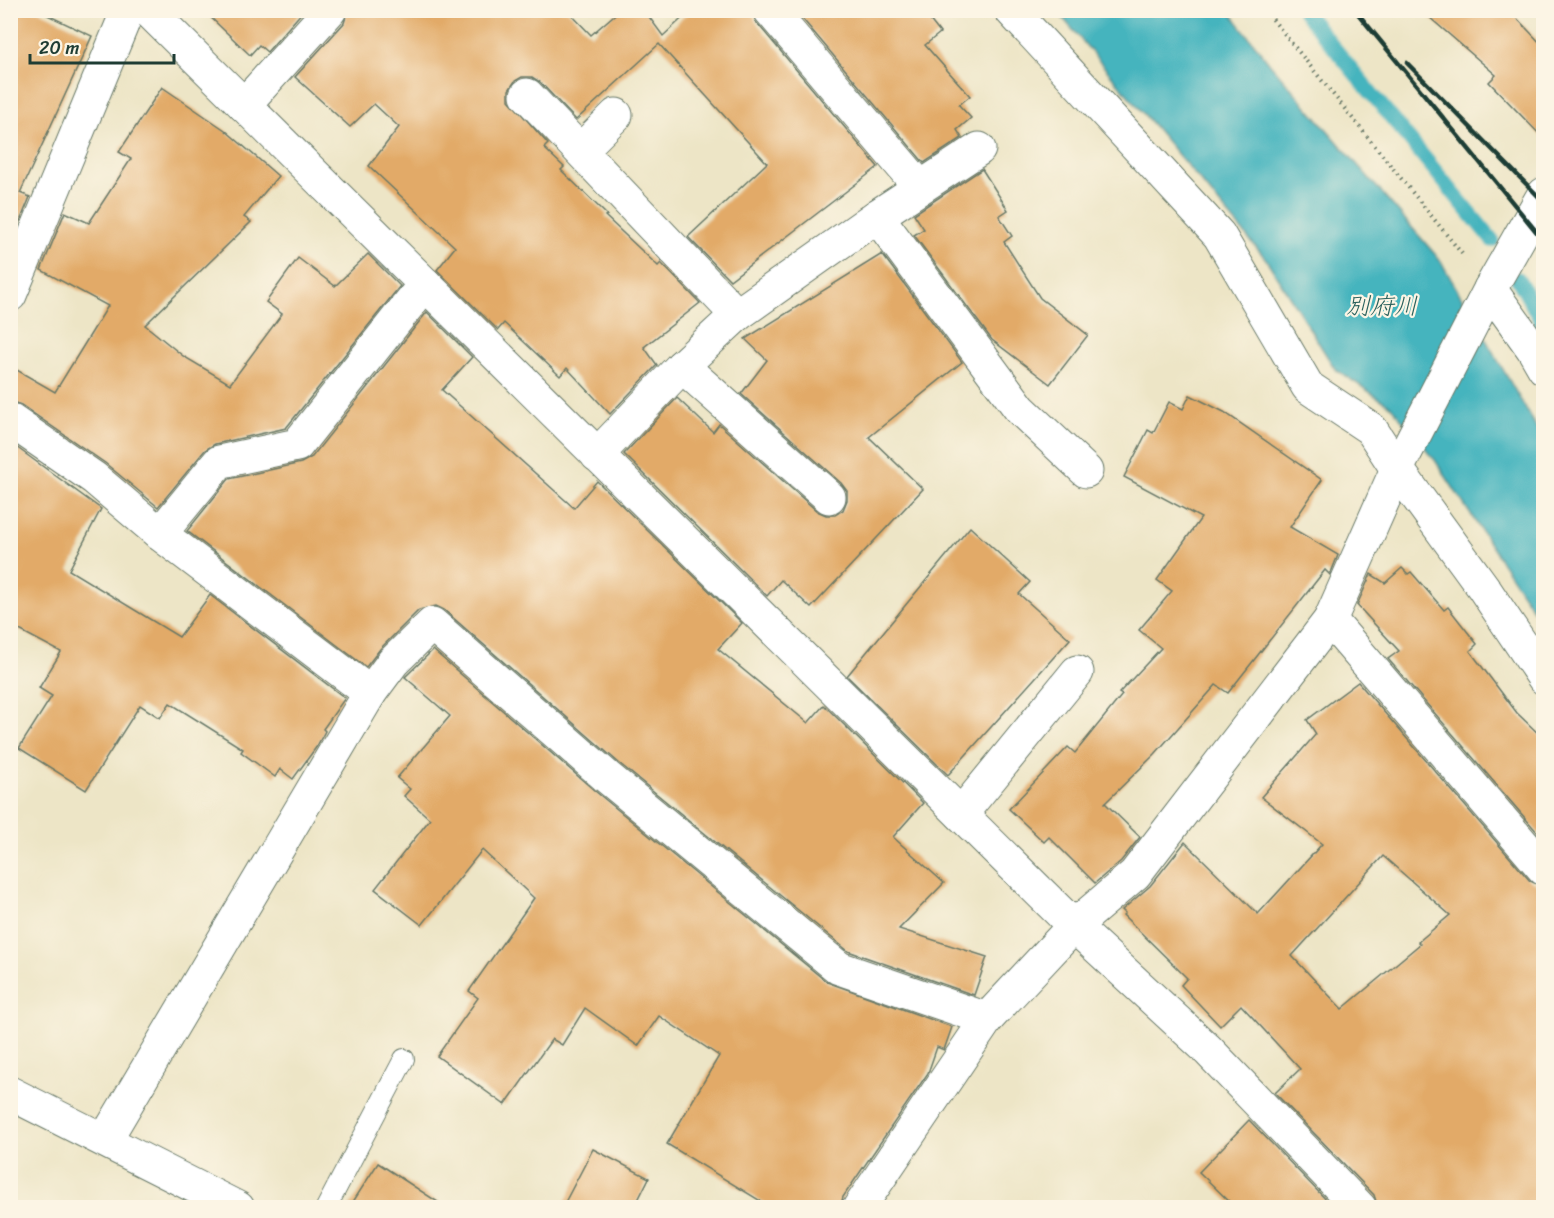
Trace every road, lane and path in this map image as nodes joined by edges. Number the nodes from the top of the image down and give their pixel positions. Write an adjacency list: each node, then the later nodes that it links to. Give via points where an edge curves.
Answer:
1 (128, 10): 17 (street)
2 (148, 10): 8 (street)
3 (330, 10): 8 (street)
4 (770, 10): 12 (street)
5 (1011, 10): 23 (street, via 1219,235 1308,387 1371,429)
6 (1265, 10): 16 (path)
7 (527, 95): 11 (street)
8 (244, 105): 15 (street)
9 (616, 115): 11 (street)
10 (979, 149): 12 (street)
11 (581, 150): 18 (street)
12 (920, 187): 14 (street)
13 (1544, 194): 16 (street)
14 (877, 216): 18 (street); 24 (street, via 1020,410)
15 (425, 284): 22 (street); 26 (street, via 297,445 219,462)
16 (1490, 289): 20 (street); 23 (street)
17 (10, 296)
18 (737, 315): 19 (street)
19 (682, 366): 22 (street); 25 (street)
20 (1544, 368)
21 (10, 420): 26 (street, via 94,478)
22 (597, 454): 31 (street)
23 (1396, 469): 27 (street); 29 (street, via 1483,586)
24 (1086, 471)
25 (829, 497)
26 (160, 534): 30 (street)
27 (1330, 620): 32 (street); 33 (street, via 1135,874)
28 (1077, 672): 31 (street)
29 (1544, 678)
30 (370, 693): 34 (street, via 393,662 432,624 608,777 839,968); 37 (street)
31 (961, 814): 33 (street)
32 (1541, 860)
33 (1074, 926): 34 (street); 41 (street, via 1206,1048)
34 (987, 1019): 40 (street)
35 (404, 1059): 39 (lane)
36 (10, 1093): 37 (street)
37 (105, 1140): 38 (street)
38 (238, 1208)
39 (326, 1208)
40 (859, 1208)
41 (1360, 1208)

